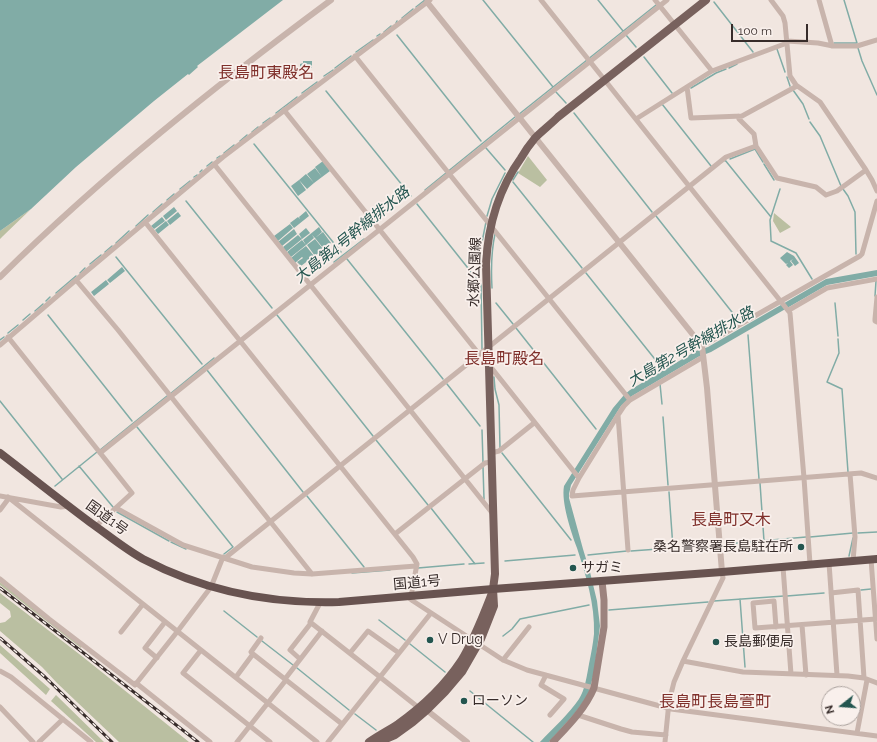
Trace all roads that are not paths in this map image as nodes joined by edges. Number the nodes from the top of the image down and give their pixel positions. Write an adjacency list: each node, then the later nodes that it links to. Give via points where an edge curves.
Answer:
1 (331, 0): 35 (street, via 257,55 123,164)
2 (541, 0): 14 (street)
3 (667, 0): 8 (street)
4 (706, 0): 9 (main road, 水郷公園線)
5 (771, 0): 11 (street, via 783,16)
6 (819, 0): 12 (street)
7 (428, 1): 13 (street); 20 (street)
8 (657, 3): 9 (street); 14 (street)
9 (674, 25): 15 (street); 16 (main road, 水郷公園線)
10 (877, 40): 12 (street, via 857,46)
11 (787, 42): 12 (street); 15 (street); 17 (street, via 790,76)
12 (832, 46)
13 (355, 56): 19 (street); 27 (street)
14 (589, 60): 16 (street); 20 (street)
15 (712, 71): 18 (street)
16 (605, 80): 22 (street); 23 (main road, 水郷公園線)
17 (797, 86): 21 (street); 26 (street, via 820,102)
18 (687, 87): 21 (street, via 691,118); 22 (street)
19 (284, 110): 25 (street); 33 (street)
20 (518, 116): 23 (street); 27 (street)
21 (738, 116): 24 (street, via 754,134)
22 (636, 119): 28 (street)
23 (535, 138): 32 (main road, 水郷公園線, via 505,182); 34 (street)
24 (756, 146): 26 (street, via 776,178 816,187 826,195 837,191); 28 (street, via 726,157)
25 (214, 164): 31 (street); 38 (street)
26 (866, 170): 29 (street)
27 (449, 172): 32 (street); 33 (street)
28 (689, 186): 34 (street); 41 (street)
29 (877, 191)
30 (877, 201): 41 (street, via 862,254)
31 (145, 222): 37 (street); 45 (street)
32 (491, 225): 40 (street); 47 (main road, 水郷公園線, via 486,264)
33 (379, 228): 38 (street); 49 (street)
34 (619, 242): 40 (street); 48 (street)
35 (0, 277)
36 (877, 279): 42 (street, via 827,288)
37 (76, 280): 44 (street); 52 (street)
38 (309, 284): 45 (street); 54 (street)
39 (877, 297): 43 (street)
40 (549, 298): 47 (street); 53 (street)
41 (781, 302): 42 (street); 48 (street)
42 (788, 310): 64 (street)
43 (877, 322)
44 (8, 337): 46 (street); 57 (street)
45 (239, 339): 52 (street); 61 (street)
46 (0, 345)
47 (488, 347): 49 (street); 51 (main road, 水郷公園線)
48 (702, 347): 50 (street)
49 (480, 354): 54 (street)
50 (703, 357): 55 (street, via 630,400); 67 (street)
51 (489, 366): 56 (street); 58 (main road, 水郷公園線)
52 (169, 395): 57 (street); 75 (street)
53 (630, 400)
54 (410, 410): 61 (street); 66 (street)
55 (618, 415): 63 (street); 68 (street)
56 (534, 423): 58 (street, via 499,451); 63 (street)
57 (99, 452): 72 (street, via 132,493)
58 (491, 452): 60 (main road, 水郷公園線)
59 (0, 453): 71 (highway, 国道1号)
60 (491, 462): 66 (street, via 484,463); 74 (main road, 水郷公園線)
61 (340, 465): 75 (street); 77 (street)
62 (850, 474): 64 (street); 65 (street, via 861,473); 81 (street, via 855,537)
63 (578, 478): 68 (street, via 572,496)
64 (804, 478): 67 (street); 83 (street)
65 (877, 478)
66 (465, 479): 74 (street); 77 (street)
67 (715, 485): 68 (street); 86 (street)
68 (624, 492): 78 (street)
69 (0, 496): 70 (street)
70 (8, 498): 71 (street, via 61,507); 73 (street); 95 (street)
71 (69, 506): 76 (highway, 国道1号)
72 (116, 508): 76 (street); 79 (street, via 183,545)
73 (0, 510)
74 (493, 514): 91 (main road, 水郷公園線)
75 (270, 522): 79 (street); 87 (street)
76 (96, 526): 90 (highway, 国道1号, via 143,558 181,577)
77 (395, 534): 85 (street, via 417,564)
78 (628, 550)
79 (224, 558): 87 (street, via 252,566); 90 (street)
80 (874, 559): 81 (highway, 国道1号); 97 (street)
81 (853, 561): 82 (highway, 国道1号)
82 (829, 563): 83 (highway, 国道1号); 92 (street)
83 (810, 564): 84 (highway, 国道1号)
84 (783, 566): 86 (highway, 国道1号); 103 (street)
85 (416, 568): 87 (street); 93 (street)
86 (722, 572): 89 (highway, 国道1号); 119 (street, via 722,578)
87 (312, 574)
88 (0, 579): 129 (street, via 49,619)
89 (599, 581): 91 (highway, 国道1号); 131 (main road, via 604,600 604,627)
90 (211, 587): 94 (highway, 国道1号, via 263,598); 108 (street)
91 (493, 589): 93 (highway, 国道1号); 111 (main road, 水郷公園線, via 494,606 484,634)
92 (831, 593): 98 (street, via 858,590); 100 (street)
93 (410, 596): 94 (highway, 国道1号); 96 (street)
94 (320, 603): 101 (street)
95 (143, 604): 99 (street); 107 (street)
96 (431, 613): 111 (street); 114 (street)
97 (876, 619): 98 (street); 110 (street)
98 (860, 620): 100 (street); 127 (street)
99 (165, 622): 108 (street); 116 (street, via 145,648)
100 (833, 622): 102 (street); 124 (street)
101 (311, 623): 106 (street); 117 (street, via 290,650)
102 (802, 625): 103 (street); 123 (street)
103 (787, 626): 105 (street); 121 (street)
104 (530, 627): 118 (street)
105 (776, 627): 105 (street, via 755,628 753,603 774,601)
106 (322, 631): 113 (street); 117 (street)
107 (121, 632)
108 (177, 632): 112 (street); 116 (street)
109 (261, 638): 115 (street, via 251,652)
110 (877, 639)
111 (475, 642): 118 (street); 134 (main road, 水郷公園線, via 456,680)
112 (201, 650): 125 (street); 140 (street, via 183,673)
113 (350, 653): 114 (street, via 368,631); 126 (street)
114 (399, 653): 126 (street)
115 (253, 654): 125 (street); 128 (street)
116 (157, 658): 129 (street)
117 (300, 659): 128 (street)
118 (503, 660): 122 (street)
119 (683, 661): 121 (street, via 743,672); 135 (street, via 674,682)
120 (0, 671): 138 (street)
121 (791, 674): 123 (street)
122 (546, 675): 131 (street); 136 (street, via 541,685 564,699)
123 (806, 675): 124 (street)
124 (837, 675): 127 (street)
125 (236, 677): 132 (street)
126 (380, 677): 134 (street); 139 (street)
127 (865, 679): 130 (street); 141 (street)
128 (286, 680): 132 (street); 139 (street)
129 (136, 683): 147 (street)
130 (877, 683)
131 (593, 687): 135 (street); 137 (main road)
132 (268, 703): 140 (street); 150 (street)
133 (0, 707): 144 (street)
134 (423, 708): 152 (main road, 水郷公園線); 153 (main road, 水郷公園線, via 413,722 395,735); 154 (street)
135 (669, 708): 141 (street); 142 (street)
136 (550, 715)
137 (578, 715): 142 (street, via 632,732); 155 (main road)
138 (63, 719): 145 (street); 146 (street)
139 (342, 724): 151 (street)
140 (249, 726): 148 (street); 149 (street)
141 (857, 733): 143 (street)
142 (666, 735): 156 (street)
143 (877, 736)
144 (33, 742)
145 (39, 742)
146 (91, 742)
147 (210, 742)
148 (237, 742)
149 (270, 742)
150 (317, 742)
151 (328, 742)
152 (369, 742)
153 (379, 742)
154 (467, 742)
155 (553, 742)
156 (665, 742)

